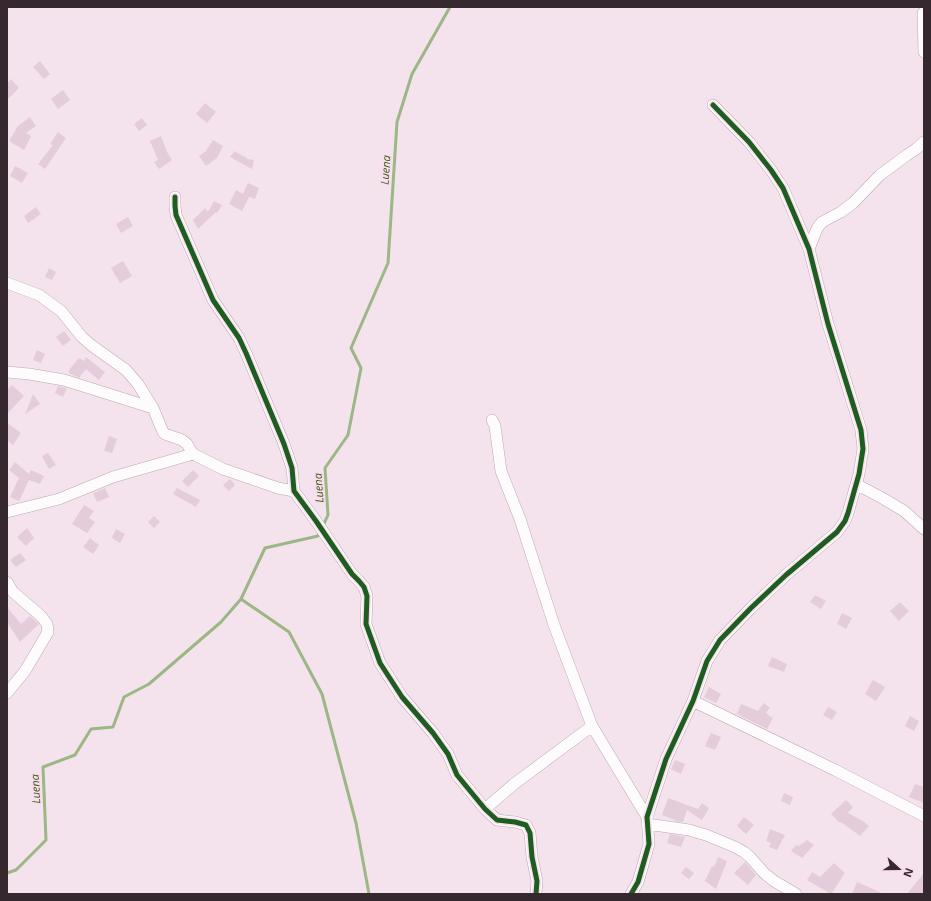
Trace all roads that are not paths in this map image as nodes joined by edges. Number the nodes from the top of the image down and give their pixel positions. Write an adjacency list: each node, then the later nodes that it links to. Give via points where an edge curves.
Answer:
1 (923, 13): 2 (street)
2 (924, 52)
3 (714, 104): 6 (street, via 749,142 784,188)
4 (924, 142): 7 (street, via 880,175 853,203)
5 (175, 197): 15 (street, via 176,215 213,300 246,352 284,444 292,468)
6 (800, 226): 7 (street); 8 (street)
7 (818, 227): 8 (street)
8 (809, 249): 14 (street, via 828,324 861,430 863,449)
9 (7, 283): 11 (street, via 39,295 60,311 82,337 126,370)
10 (7, 372): 11 (street, via 64,380)
11 (153, 408): 13 (street, via 163,432 182,440)
12 (492, 420): 21 (street, via 501,471)
13 (193, 454): 15 (street, via 222,469); 16 (street, via 113,477 59,499)
14 (856, 484): 17 (street, via 904,511); 20 (street, via 845,521 837,532 786,575 720,640 707,661)
15 (294, 491): 22 (street, via 352,574 364,587 367,596 366,624 380,663 402,697 433,733 448,754 458,775)
16 (7, 512)
17 (924, 529)
18 (7, 582): 19 (street, via 13,592 41,616 47,624 48,632 25,671)
19 (7, 693)
20 (693, 701): 23 (street); 24 (street, via 666,759)
21 (592, 726): 22 (street); 24 (street)
22 (485, 809): 25 (street, via 497,820 526,825 530,833)
23 (924, 816)
24 (647, 820): 26 (street, via 649,844 638,882); 27 (street, via 706,835 735,847 750,857 774,881)
25 (536, 894)
26 (631, 894)
27 (796, 894)

